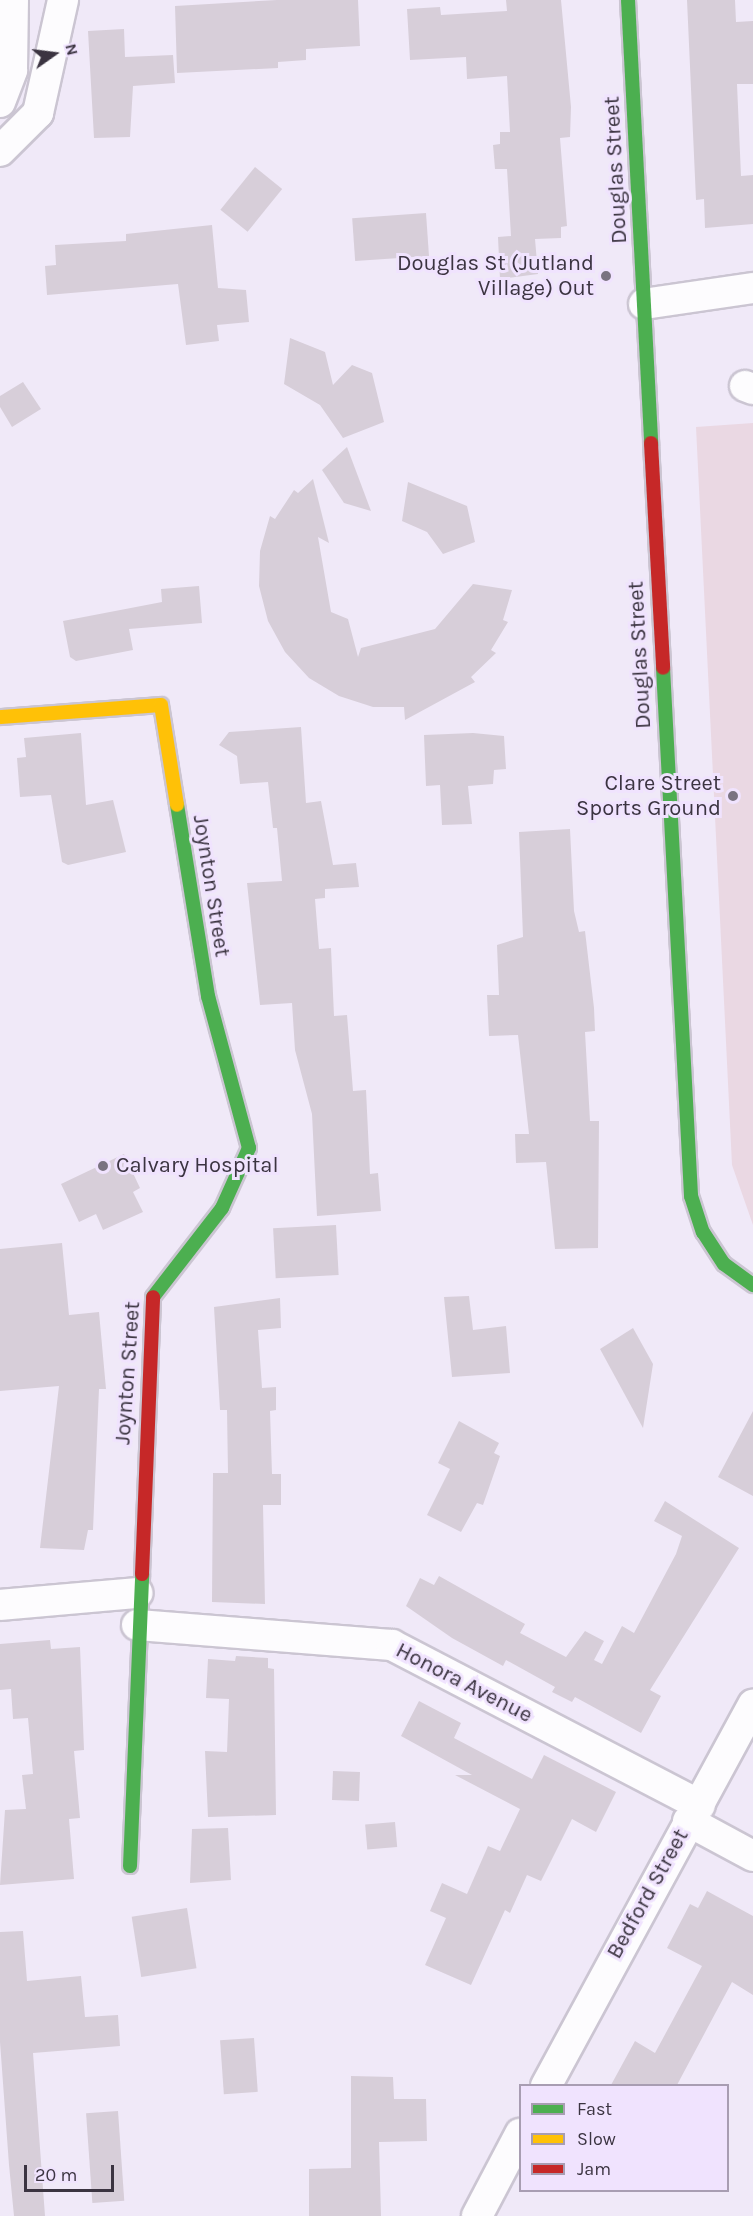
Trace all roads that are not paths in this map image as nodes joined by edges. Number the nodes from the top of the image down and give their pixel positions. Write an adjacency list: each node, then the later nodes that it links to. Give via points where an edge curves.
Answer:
1 (13, 0): 4 (street, via 12,70)
2 (63, 0): 5 (street, via 38,113)
3 (628, 0): 7 (street, Douglas Street)
4 (0, 102)
5 (0, 151)
6 (753, 288): 7 (street)
7 (644, 304): 9 (street, Douglas Street, via 691,1196 703,1232 724,1264)
8 (0, 717): 10 (street, Joynton Street, via 161,705 208,996 249,1148 222,1208 153,1294)
9 (753, 1285)
10 (137, 1593): 11 (street); 12 (street, Joynton Street)
11 (0, 1605)
12 (137, 1625): 14 (street, Honora Avenue, via 392,1645); 16 (street, Joynton Street)
13 (753, 1705): 14 (street, Bedford Street)
14 (694, 1813): 15 (street, Honora Avenue); 17 (street, Bedford Street)
15 (753, 1856)
16 (130, 1866)
17 (547, 2084)
18 (519, 2136): 19 (street)
19 (477, 2216)

